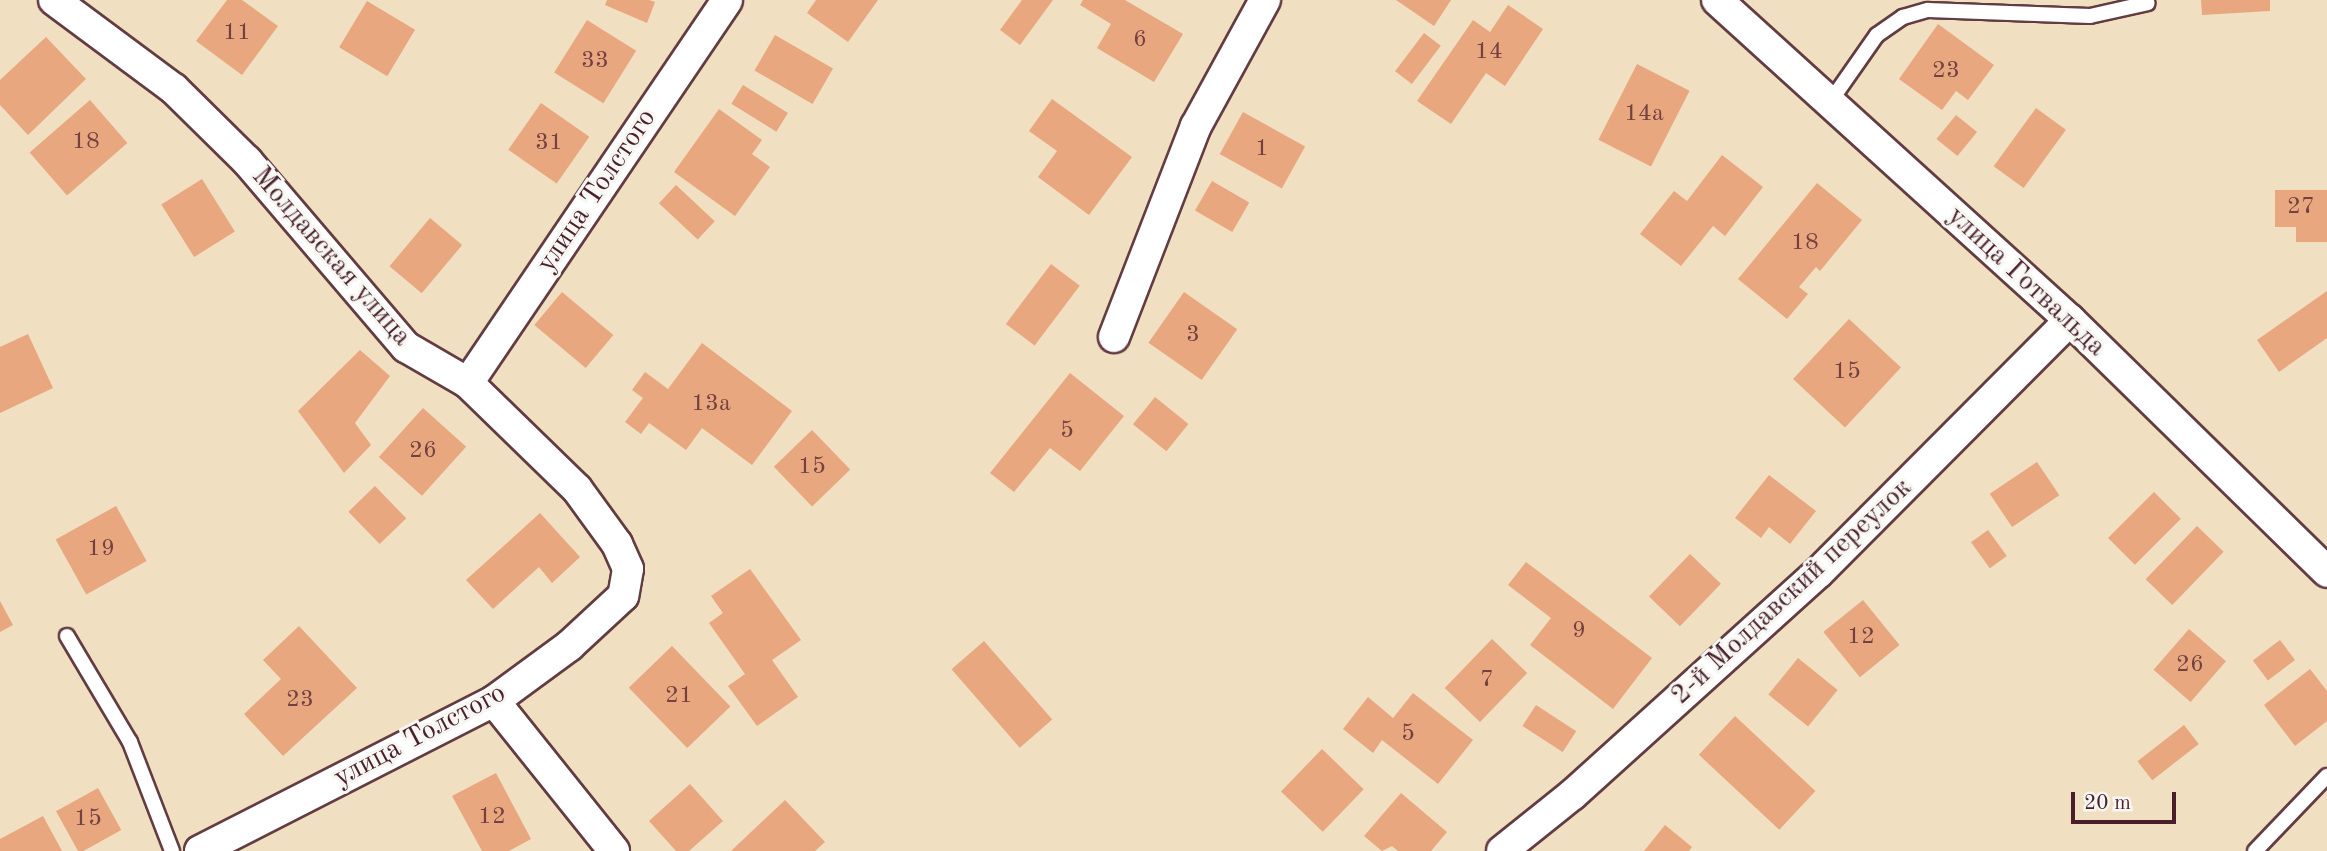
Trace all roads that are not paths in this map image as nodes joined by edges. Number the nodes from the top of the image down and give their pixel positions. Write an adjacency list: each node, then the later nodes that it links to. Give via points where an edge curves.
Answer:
1 (54, 0): 9 (street, Молдавская улица, via 174,89 247,161 406,347)
2 (727, 0): 9 (street, улица Толстого)
3 (1265, 0): 8 (street, via 1196,126)
4 (1717, 0): 6 (street, улица Готвальда)
5 (2148, 3): 6 (lane, via 2090,16 1928,10 1903,17 1877,35)
6 (1830, 102): 7 (street, улица Готвальда)
7 (2070, 320): 10 (street, улица Готвальда); 18 (street, 2-й Молдавский переулок, via 1818,573 1572,795)
8 (1114, 337)
9 (468, 383): 11 (street, Молдавская улица, via 577,489 628,569)
10 (2327, 572)
11 (623, 596): 13 (street, улица Толстого, via 569,646)
12 (67, 636): 15 (lane, via 130,743)
13 (494, 701): 16 (street, улица Толстого); 17 (street)
14 (2327, 776): 19 (lane)
15 (172, 851)
16 (200, 851)
17 (614, 851)
18 (1502, 851)
19 (2255, 851)

